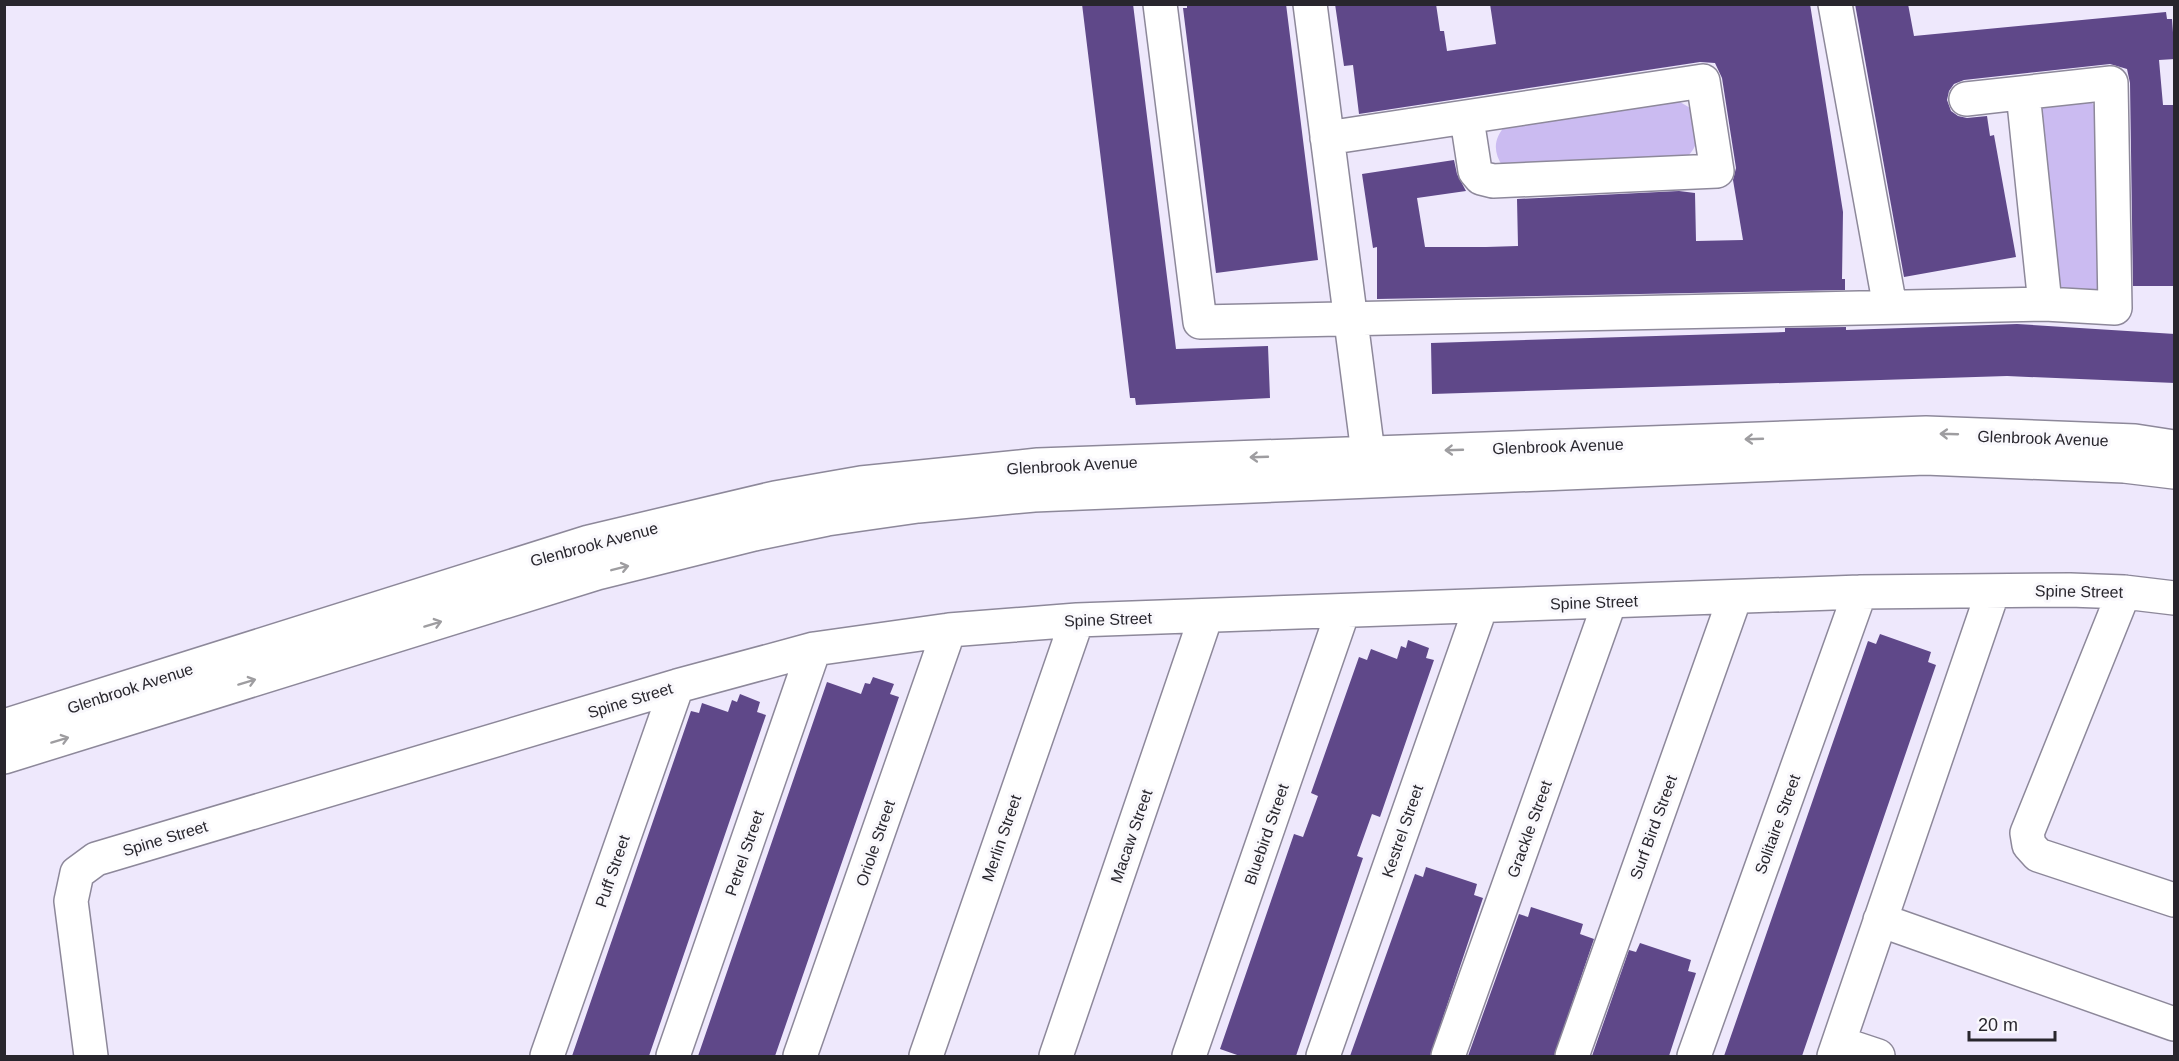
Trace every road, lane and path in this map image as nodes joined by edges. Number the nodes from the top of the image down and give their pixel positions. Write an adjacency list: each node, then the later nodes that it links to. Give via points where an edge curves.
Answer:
1 (1160, 4): 10 (street, via 1200,322)
2 (1310, 4): 7 (street)
3 (1836, 4): 9 (street)
4 (2023, 93): 5 (street); 8 (street); 8 (street, via 2111,83 2115,308)
5 (1966, 99)
6 (1467, 119): 6 (street, via 1475,171 1481,178 1493,181 1717,171 1703,81); 7 (street)
7 (1327, 138): 10 (street)
8 (2045, 304): 9 (street)
9 (1890, 307): 10 (street)
10 (1350, 318): 12 (street)
11 (2175, 447): 12 (street, Glenbrook Avenue, one-way to 12, via 2135,441 1926,433)
12 (1368, 453): 27 (street, Glenbrook Avenue, one-way to 27, via 1038,465 936,473 775,498 589,542)
13 (2175, 472): 28 (street, Glenbrook Avenue, one-way to 13, via 597,573 754,534 918,506 1034,495 1925,458 2124,466)
14 (1993, 591): 15 (street, Spine Street); 16 (street, Spine Street); 30 (street)
15 (1860, 592): 17 (street, Spine Street); 43 (street, Solitaire Street)
16 (2124, 592): 18 (street, Spine Street); 29 (street, via 2027,833 2029,845 2038,855)
17 (1735, 597): 19 (street, Spine Street); 42 (street, Surf Bird Street)
18 (2175, 598)
19 (1610, 601): 20 (street, Spine Street); 41 (street, Grackle Street)
20 (1481, 606): 21 (street, Spine Street); 40 (street, Kestrel Street)
21 (1343, 611): 22 (street, Spine Street); 39 (street, Bluebird Street)
22 (1206, 616): 23 (street, Spine Street); 38 (street, Macaw Street)
23 (1077, 620): 24 (street, Spine Street); 37 (street, Merlin Street)
24 (949, 630): 25 (street, Spine Street); 36 (street, Oriole Street)
25 (814, 650): 26 (street, Spine Street); 35 (street, Petrel Street)
26 (677, 686): 33 (street, Spine Street, via 96,859 77,873 71,902); 34 (street, Puff Street)
27 (4, 726)
28 (4, 757)
29 (2175, 900)
30 (1880, 920): 31 (street); 32 (street)
31 (2175, 1024)
32 (1836, 1050): 44 (street)
33 (91, 1056)
34 (547, 1056)
35 (673, 1056)
36 (800, 1056)
37 (926, 1056)
38 (1056, 1056)
39 (1190, 1056)
40 (1323, 1056)
41 (1448, 1056)
42 (1572, 1056)
43 (1694, 1056)
44 (1878, 1056)

